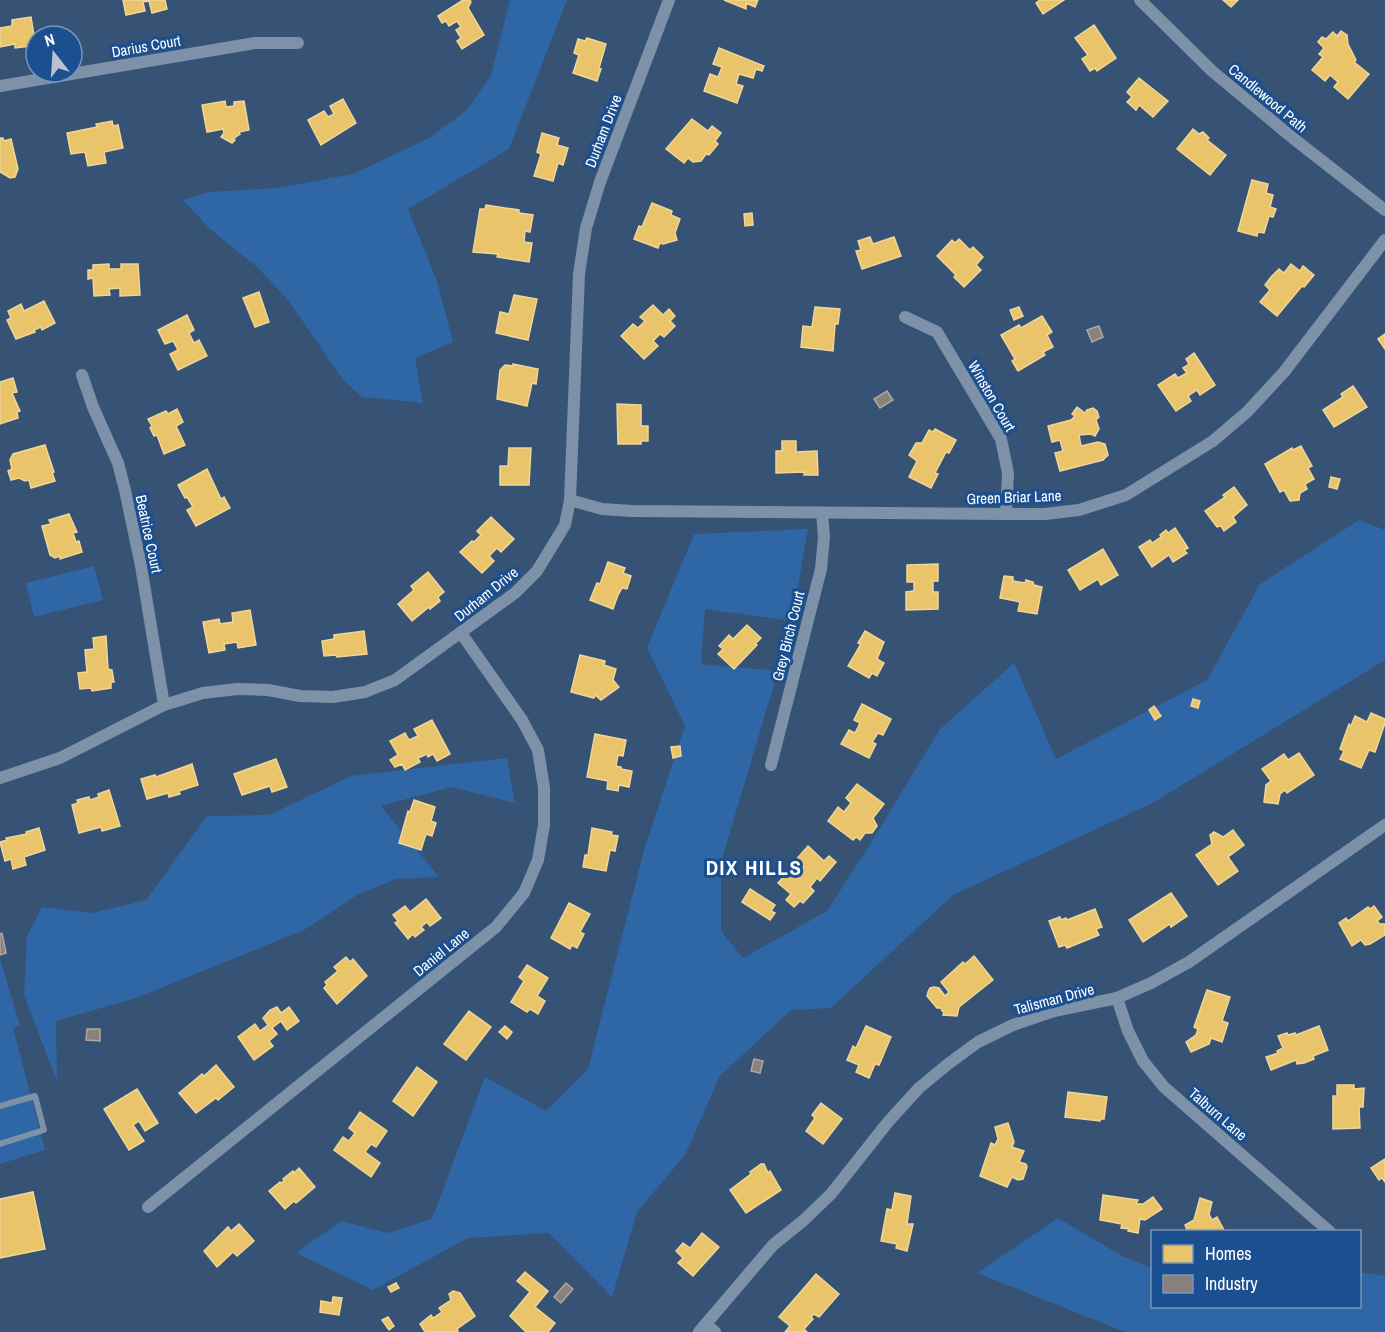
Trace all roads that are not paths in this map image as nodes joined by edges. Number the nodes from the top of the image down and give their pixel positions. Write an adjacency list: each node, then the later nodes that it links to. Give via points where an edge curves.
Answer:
1 (669, 0): 9 (street, Durham Drive, via 586,228 579,274)
2 (1140, 0): 5 (street, Candlewood Path, via 1212,71)
3 (298, 44): 4 (street, Darius Court, via 255,43)
4 (0, 86)
5 (1385, 210)
6 (1385, 240): 11 (street, Green Briar Lane, via 1284,372 1213,441 1126,495 1079,510)
7 (905, 317): 11 (street, Winston Court, via 937,332 1001,439 1008,473)
8 (82, 375): 13 (street, Beatrice Court, via 125,490)
9 (570, 500): 10 (street, Green Briar Lane, via 602,509 632,511); 12 (street, Durham Drive, via 564,525 537,571 515,593)
10 (822, 513): 11 (street, Green Briar Lane); 14 (street, Grey Birch Court, via 821,569)
11 (1006, 514)
12 (461, 633): 13 (street, Durham Drive, via 395,680 365,692 333,697 237,689 202,693); 20 (street, Daniel Lane, via 522,720 538,750 544,825 537,860 524,893 496,927)
13 (164, 705): 15 (street, Durham Drive, via 60,758)
14 (771, 765)
15 (0, 778)
16 (1385, 825): 17 (street, Talisman Drive, via 1189,962)
17 (1117, 998): 21 (street, Talburn Lane, via 1143,1061 1164,1087); 22 (street, Talisman Drive, via 1054,1011 1013,1025 978,1042 948,1064 888,1122 831,1194 773,1245)
18 (0, 1106): 19 (lane, via 35,1096 44,1130)
19 (0, 1144)
20 (148, 1207)
21 (1328, 1230)
22 (707, 1329)

